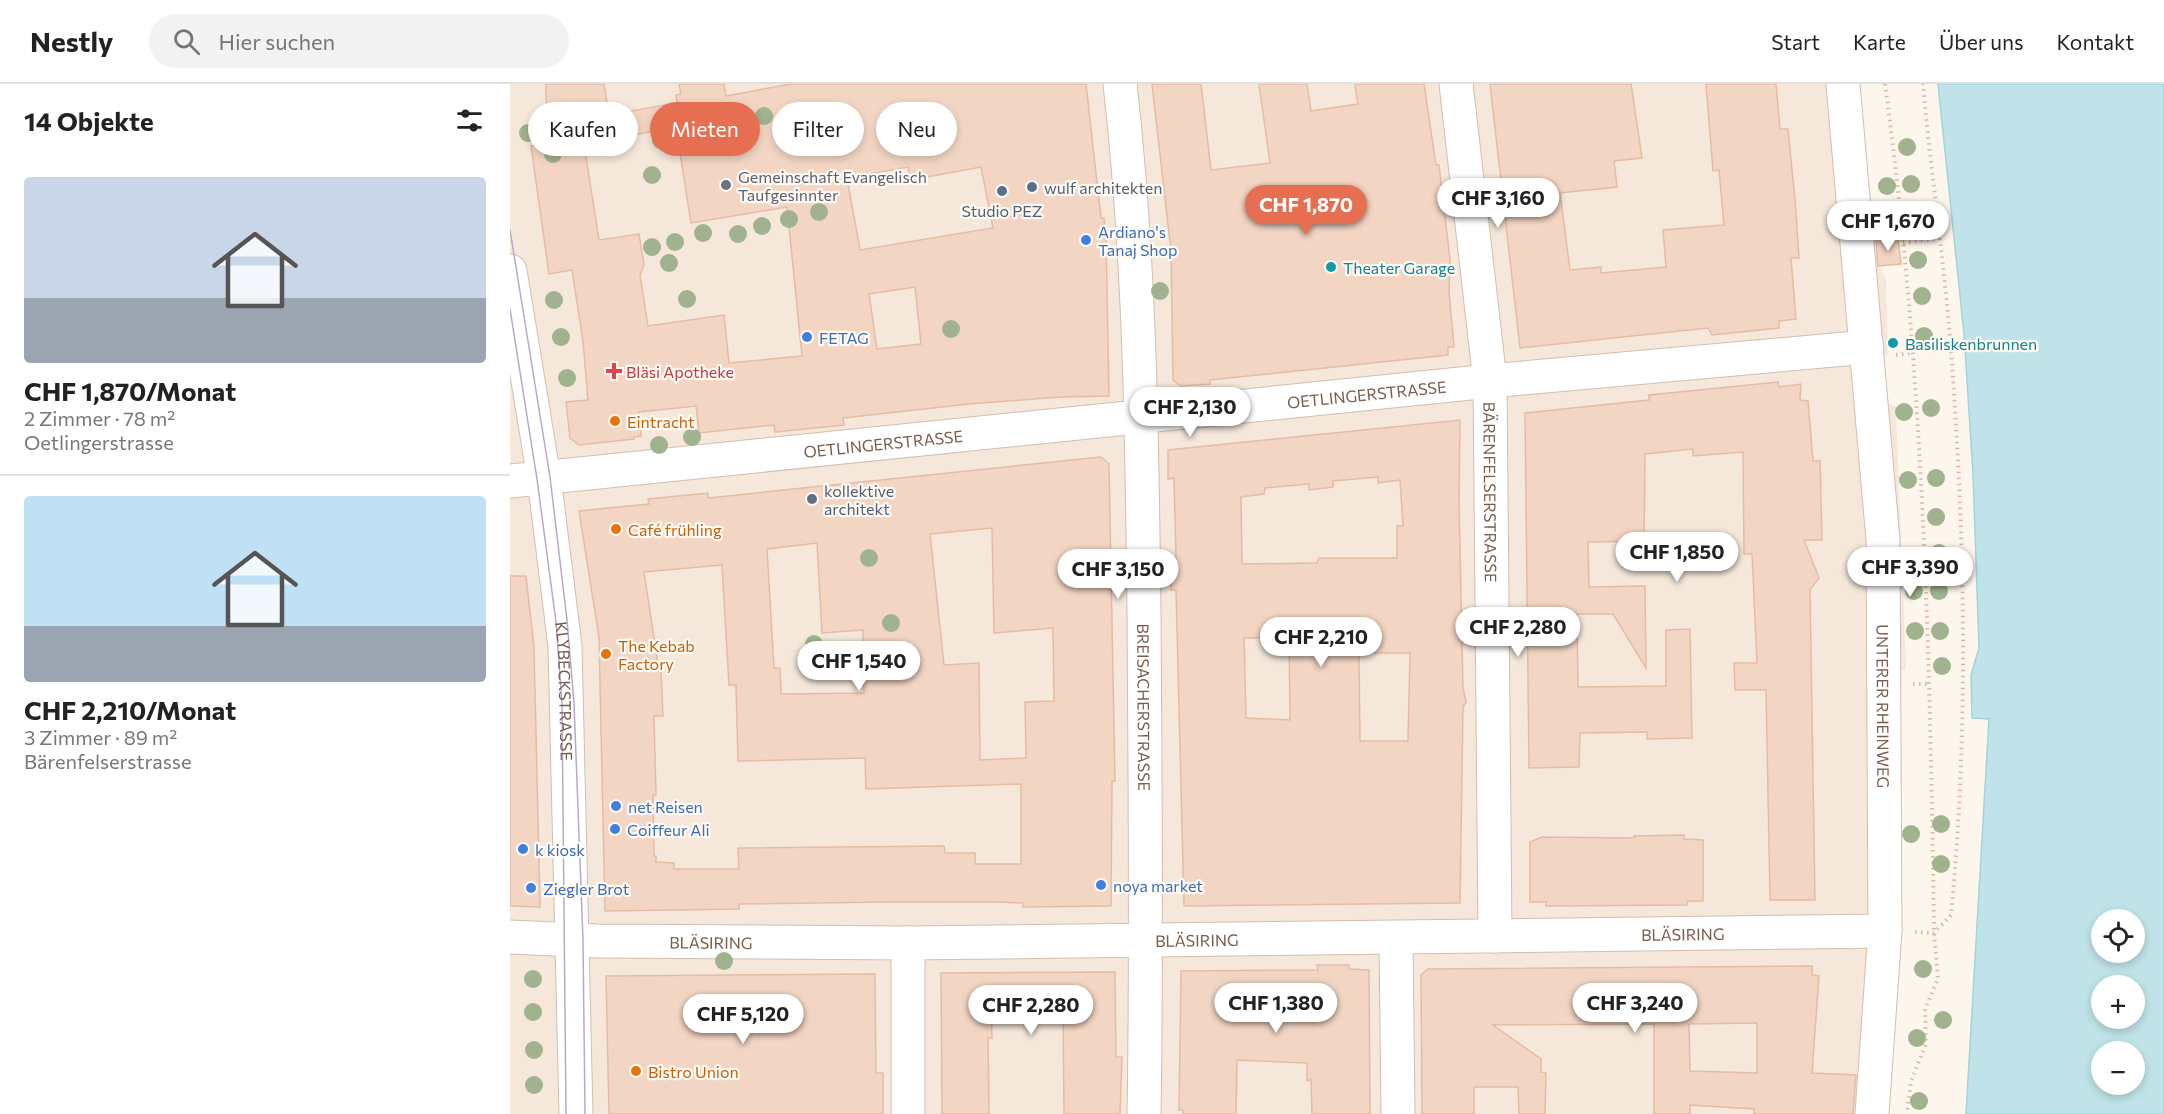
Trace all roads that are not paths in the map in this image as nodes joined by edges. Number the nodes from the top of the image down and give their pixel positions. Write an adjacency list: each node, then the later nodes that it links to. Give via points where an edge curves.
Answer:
1 (1120, 84): 7 (street, BREISACHERSTRASSE)
2 (1456, 84): 6 (street, BÄRENFELSERSTRASSE)
3 (1843, 84): 5 (street, UNTERER RHEINWEG)
4 (510, 272): 8 (street, KLYBECKSTRASSE)
5 (1867, 347): 6 (street, OETLINGERSTRASSE); 10 (street, UNTERER RHEINWEG, via 1883,540)
6 (1490, 381): 7 (street, OETLINGERSTRASSE); 11 (street, BÄRENFELSERSTRASSE)
7 (1142, 418): 8 (street, OETLINGERSTRASSE); 15 (street, BREISACHERSTRASSE)
8 (544, 478): 9 (street, OETLINGERSTRASSE); 14 (street, KLYBECKSTRASSE, via 565,646)
9 (510, 481)
10 (1885, 932): 11 (street, BLÄSIRING); 21 (street, UNTERER RHEINWEG)
11 (1495, 936): 13 (street, BLÄSIRING)
12 (510, 937): 14 (street, BLÄSIRING)
13 (1396, 938): 15 (street, BLÄSIRING); 20 (street)
14 (572, 939): 16 (street, BLÄSIRING); 17 (street, KLYBECKSTRASSE)
15 (1147, 941): 16 (street, BLÄSIRING); 19 (street, BREISACHERSTRASSE)
16 (908, 944): 18 (street)
17 (576, 1114)
18 (908, 1114)
19 (1144, 1114)
20 (1398, 1114)
21 (1872, 1114)

